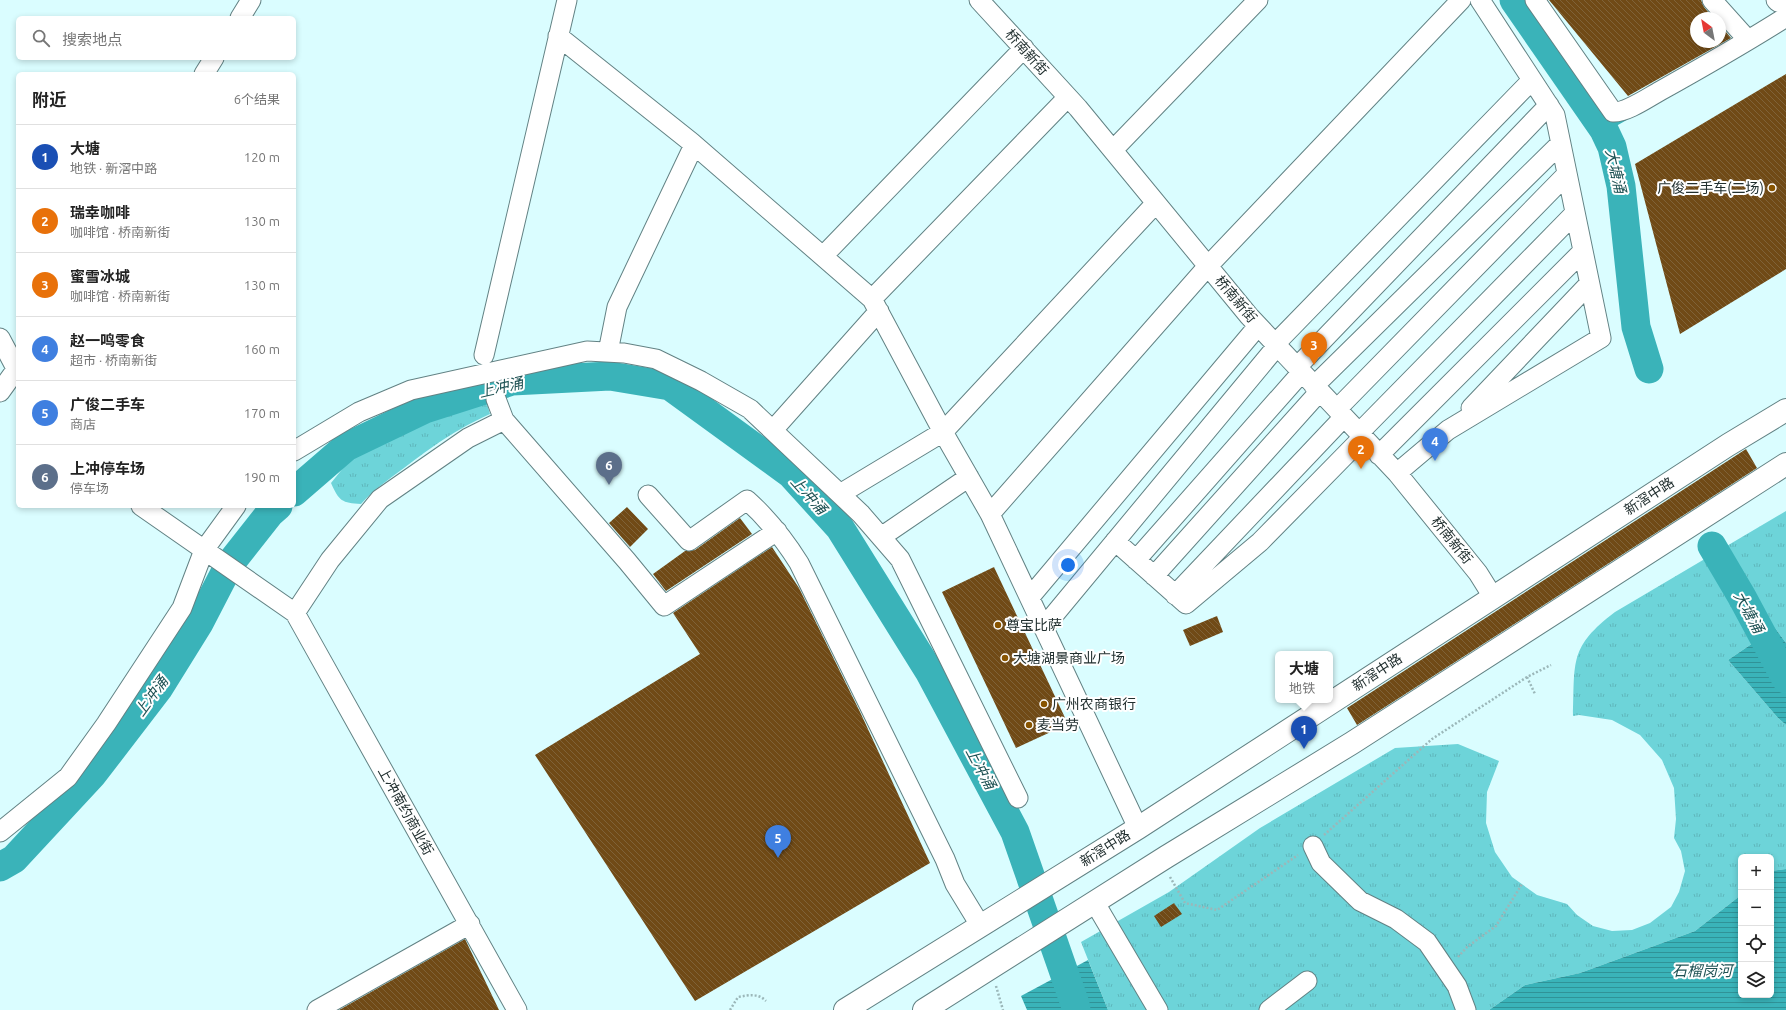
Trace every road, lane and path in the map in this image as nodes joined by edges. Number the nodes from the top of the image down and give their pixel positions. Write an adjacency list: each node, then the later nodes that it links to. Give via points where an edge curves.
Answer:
1 (251, 0): 10 (street)
2 (567, 0): 11 (street)
3 (979, 0): 13 (street, 桥南新街)
4 (1258, 0): 21 (street)
5 (1461, 0): 27 (street)
6 (1480, 0): 16 (street)
7 (1535, 0): 12 (street, via 1613,112 1645,99)
8 (1712, 0): 12 (street)
9 (1780, 7): 12 (street)
10 (241, 16)
11 (558, 36): 20 (street); 34 (street)
12 (1748, 40)
13 (1024, 48): 17 (street, 桥南新街); 26 (street)
14 (213, 60): 15 (street)
15 (205, 72)
16 (1532, 80): 18 (street); 32 (street)
17 (1068, 97): 21 (street, 桥南新街); 29 (street)
18 (1548, 105): 19 (street, via 1555,115); 37 (street)
19 (1561, 143): 22 (street); 37 (street)
20 (694, 145): 26 (street); 33 (street, via 617,307)
21 (1113, 150): 23 (street, 桥南新街)
22 (1567, 174): 24 (street); 41 (street)
23 (1156, 203): 27 (street, 桥南新街); 45 (street)
24 (1575, 213): 25 (street); 46 (street)
25 (1583, 251): 28 (street); 48 (street)
26 (823, 256): 29 (street)
27 (1208, 266): 30 (street, 桥南新街); 56 (street)
28 (1590, 284): 43 (street); 43 (street, via 1601,338)
29 (876, 305): 44 (street); 45 (street)
30 (1258, 326): 32 (street, 桥南新街); 64 (street)
31 (0, 338): 35 (street)
32 (1276, 345): 37 (street, 桥南新街); 59 (street)
33 (608, 352): 44 (street, via 656,359 750,409); 47 (street, via 586,351 411,390 358,412)
34 (484, 355)
35 (16, 367)
36 (16, 370): 38 (street)
37 (1308, 379): 41 (street, 桥南新街); 61 (street); 62 (street)
38 (0, 392)
39 (496, 399): 42 (street)
40 (1786, 410): 65 (highway, 新滘中路)
41 (1340, 413): 46 (street, 桥南新街); 63 (street)
42 (504, 420): 57 (street, via 664,606); 66 (street, via 468,438 380,499 330,560)
43 (1454, 427): 50 (street)
44 (773, 430): 52 (street)
45 (943, 432): 51 (street); 52 (street)
46 (1361, 435): 48 (street, 桥南新街); 63 (street, via 1260,542 1186,604)
47 (296, 450)
48 (1379, 454): 50 (street, 桥南新街)
49 (1786, 464): 79 (highway, via 1352,743)
50 (1397, 473): 65 (street, 桥南新街, via 1478,573)
51 (969, 477): 56 (street); 58 (street)
52 (840, 494): 58 (street)
53 (648, 496): 57 (street, via 689,541 747,500)
54 (144, 508): 60 (street)
55 (235, 508): 60 (street)
56 (990, 514): 64 (street)
57 (777, 531): 80 (street, via 799,563 945,859 954,884)
58 (881, 538): 73 (street, via 900,559)
59 (1115, 541): 61 (street); 67 (street)
60 (204, 550): 66 (street); 75 (street, via 182,608 68,777)
61 (1136, 560): 62 (street)
62 (1154, 576): 63 (street)
63 (1175, 595)
64 (1030, 597): 67 (street)
65 (1493, 597): 71 (highway, 新滘中路)
66 (295, 613): 81 (street, 上冲南约商业街)
67 (1044, 627): 74 (street)
68 (1551, 665): 69 (path)
69 (1526, 677): 70 (path); 76 (path, via 1432,739)
70 (1534, 694)
71 (1333, 701)
72 (1330, 703): 74 (highway, 新滘中路)
73 (1018, 798)
74 (1138, 828): 80 (highway, 新滘中路)
75 (0, 832)
76 (1313, 846): 77 (path, via 1217,910 1185,903); 83 (street, via 1321,863 1360,901 1396,918 1426,942)
77 (1167, 873)
78 (1522, 884): 83 (path, via 1496,926 1467,947)
79 (1095, 903): 82 (highway); 92 (street)
80 (987, 920): 89 (highway, 新滘中路)
81 (470, 924): 86 (street); 87 (street, 上冲南约商业街)
82 (991, 968): 90 (highway); 91 (path)
83 (1446, 971): 94 (street, via 1457,986)
84 (1307, 981): 93 (street)
85 (766, 1001): 88 (path, via 752,994 738,997)
86 (316, 1010)
87 (516, 1010)
88 (730, 1010)
89 (845, 1010)
90 (924, 1010)
91 (1003, 1010)
92 (1158, 1010)
93 (1269, 1010)
94 (1466, 1010)

